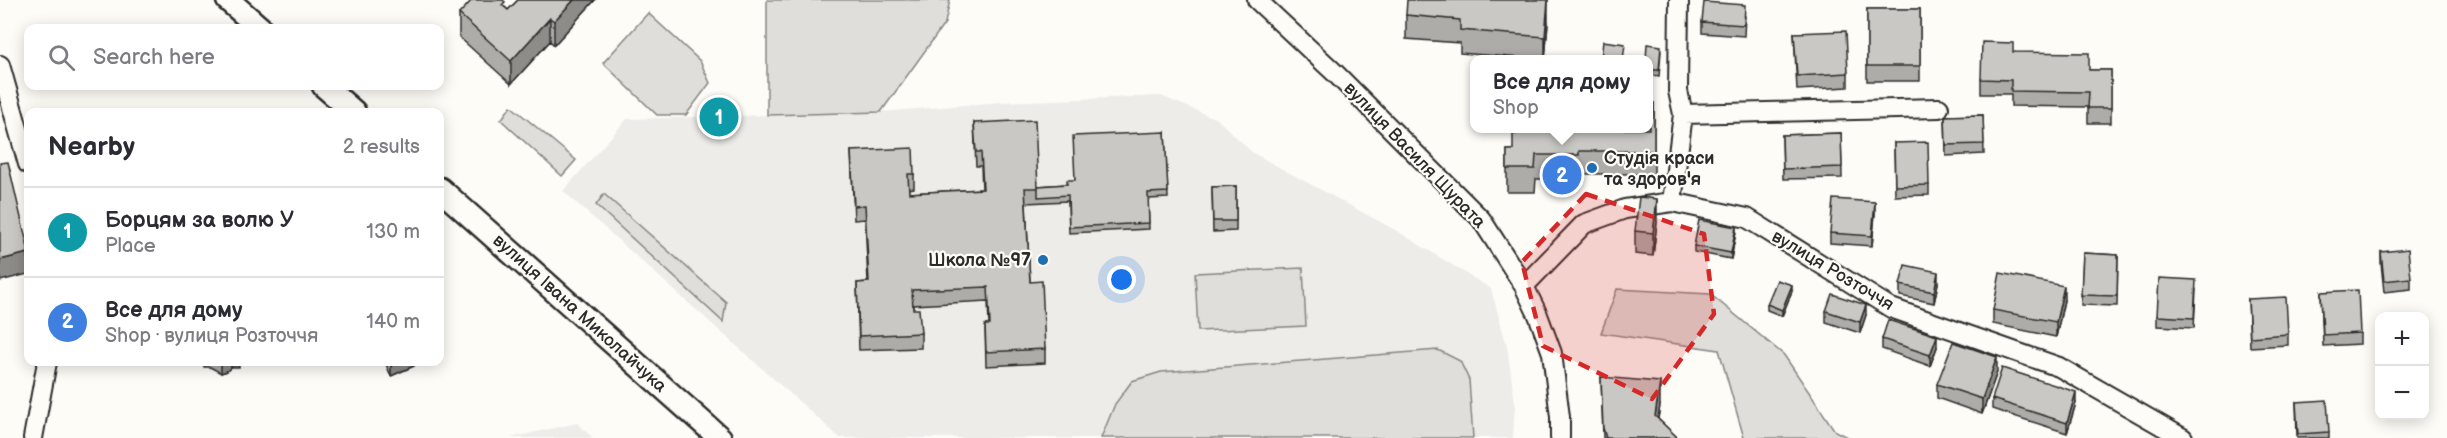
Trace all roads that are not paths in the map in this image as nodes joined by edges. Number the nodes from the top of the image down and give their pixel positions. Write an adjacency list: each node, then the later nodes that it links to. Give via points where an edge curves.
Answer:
1 (228, 0): 4 (street)
2 (1257, 0): 13 (street, вулиця Василя Щурата, via 1481,219)
3 (1679, 0): 9 (street, via 1678,91)
4 (255, 24)
5 (0, 65): 10 (street)
6 (329, 90): 7 (street)
7 (349, 108)
8 (1939, 108): 9 (street)
9 (1683, 114): 12 (street)
10 (24, 150)
11 (444, 193): 16 (street, вулиця Івана Миколайчука)
12 (1672, 202): 13 (street, вулиця Розточчя, via 1625,209 1584,225); 18 (street, вулиця Розточчя, via 1747,218 1891,308 2059,367)
13 (1524, 286): 17 (street, вулиця Василя Щурата, via 1552,353)
14 (46, 366): 15 (street)
15 (33, 438)
16 (720, 438)
17 (1560, 438)
18 (2183, 438)

